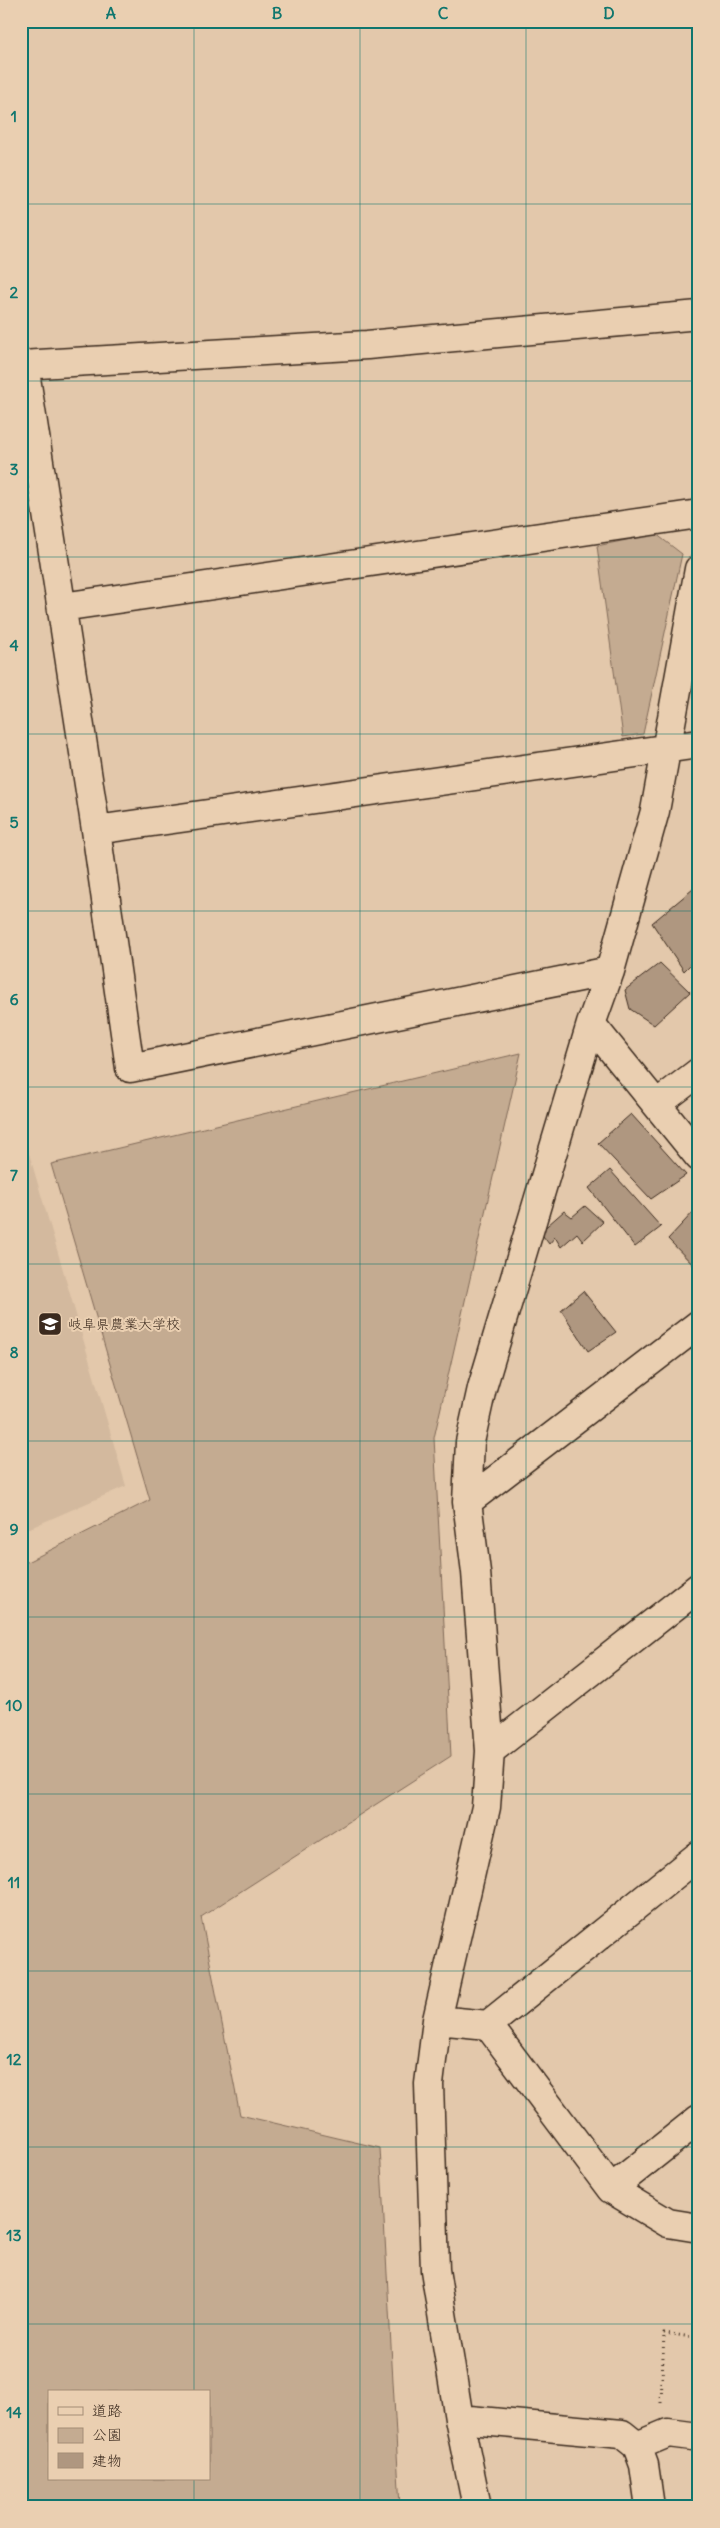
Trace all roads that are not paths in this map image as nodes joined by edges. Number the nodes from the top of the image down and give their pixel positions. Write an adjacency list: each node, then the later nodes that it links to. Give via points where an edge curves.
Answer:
1 (699, 316): 2 (street, via 367,345)
2 (23, 365): 5 (street)
3 (699, 514): 5 (street)
4 (699, 569): 7 (street)
5 (62, 607): 8 (street)
6 (699, 744): 7 (street)
7 (666, 749): 8 (street); 9 (street, via 655,812)
8 (96, 830): 9 (street, via 130,1068)
9 (610, 971): 10 (street)
10 (591, 1024): 12 (street); 15 (street, via 482,1388 470,1442)
11 (699, 1072): 12 (street)
12 (657, 1104): 13 (street)
13 (699, 1157)
14 (699, 1324): 15 (street)
15 (467, 1502): 17 (street, via 476,1572)
16 (699, 1587): 17 (street)
17 (490, 1752): 19 (street, via 486,1807)
18 (699, 1855): 20 (street)
19 (437, 2020): 20 (street); 24 (street, via 430,2084 435,2270)
20 (488, 2025): 22 (street)
21 (699, 2119): 22 (street)
22 (611, 2189): 23 (street, via 668,2224)
23 (699, 2228)
24 (459, 2419): 26 (street, via 622,2434); 27 (street)
25 (699, 2437): 26 (street, via 668,2433)
26 (638, 2446): 28 (street)
27 (477, 2507)
28 (650, 2507)

